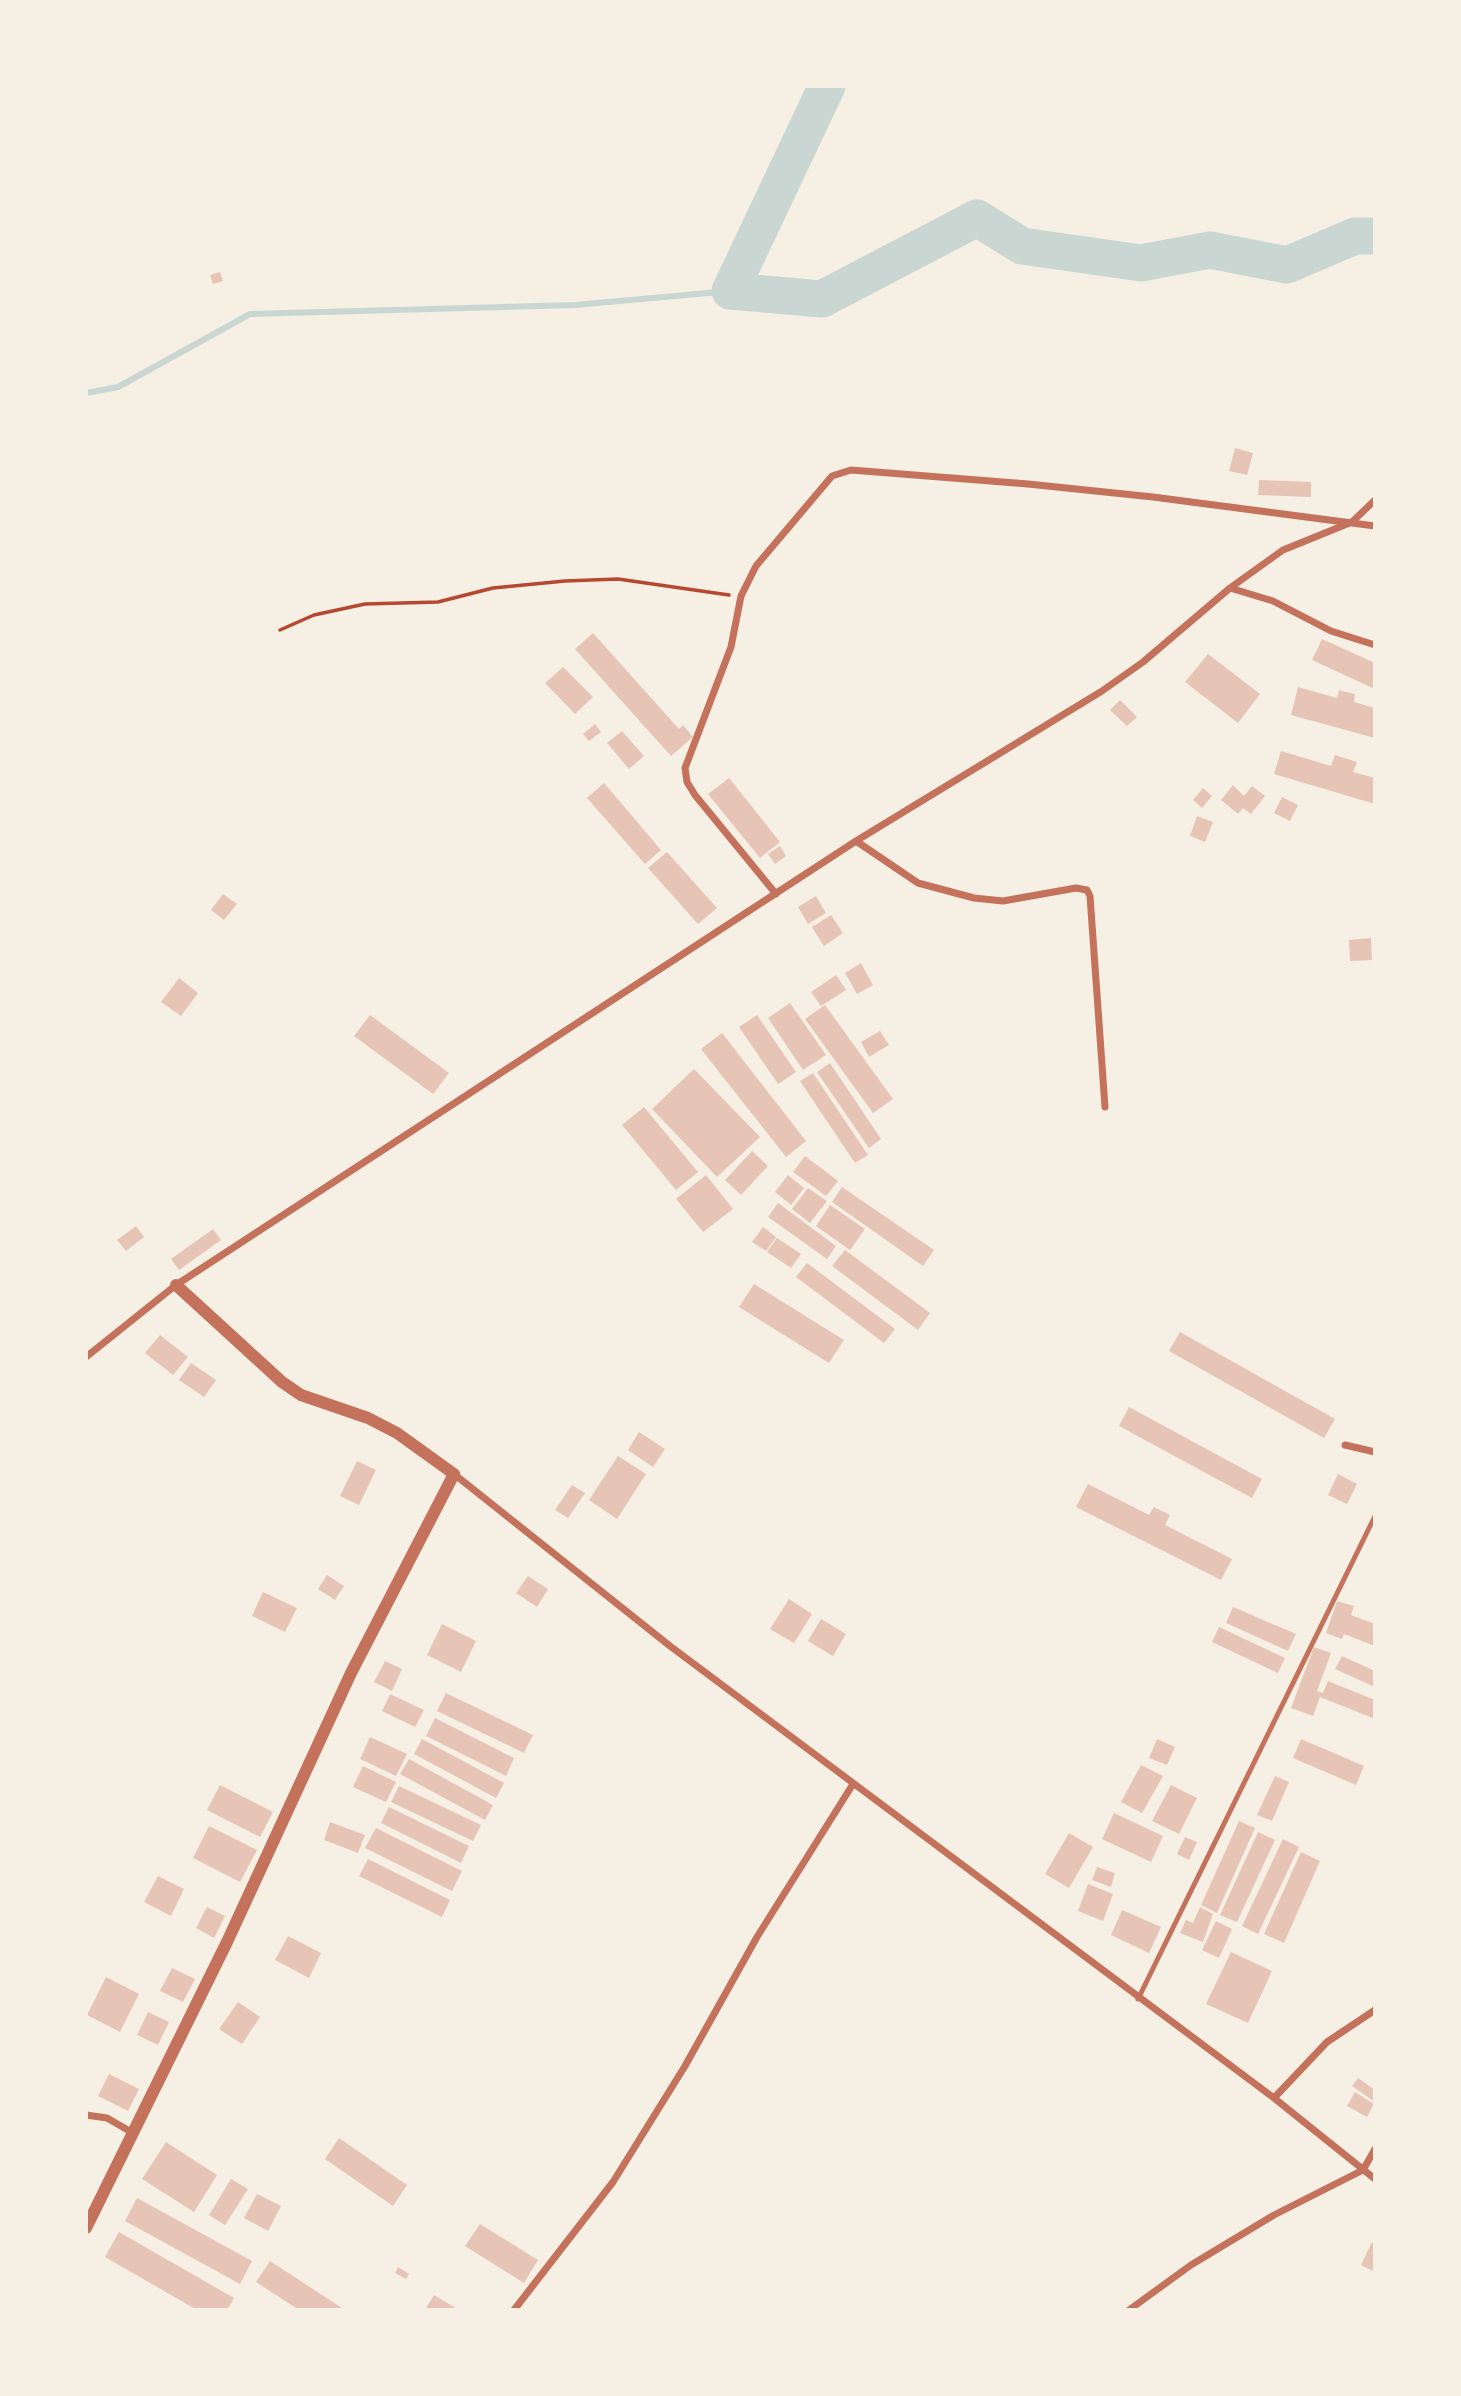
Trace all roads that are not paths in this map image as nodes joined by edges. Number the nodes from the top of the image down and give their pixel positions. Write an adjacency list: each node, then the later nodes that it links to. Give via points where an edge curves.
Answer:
1 (1375, 500): 2 (street)
2 (1352, 522): 3 (street); 4 (street, via 1283,550); 7 (street, via 1153,497 851,470 832,476 756,566 741,596 731,647 684,768 695,795)
3 (1375, 526)
4 (1230, 588): 5 (street, via 1273,601 1331,631); 6 (street, via 1102,691)
5 (1375, 645)
6 (856, 841): 7 (street); 8 (street, via 918,883 974,898 1003,901 1087,890)
7 (776, 894): 9 (street)
8 (1105, 1107)
9 (176, 1285): 10 (street); 13 (street, via 301,1395 368,1418)
10 (86, 1357)
11 (1345, 1445): 12 (street)
12 (1375, 1452)
13 (454, 1474): 15 (street); 20 (street, via 351,1673)
14 (1375, 1516): 16 (lane)
15 (853, 1784): 16 (street); 25 (street, via 757,1937 614,2182)
16 (1138, 1999): 18 (street)
17 (1375, 2010): 18 (street, via 1326,2042)
18 (1274, 2098): 22 (street)
19 (86, 2115): 20 (street, via 107,2118)
20 (133, 2133): 24 (street)
21 (1375, 2149): 22 (street)
22 (1363, 2170): 23 (street); 26 (street, via 1274,2215 1191,2265)
23 (1375, 2179)
24 (86, 2228)
25 (514, 2310)
26 (1129, 2310)

